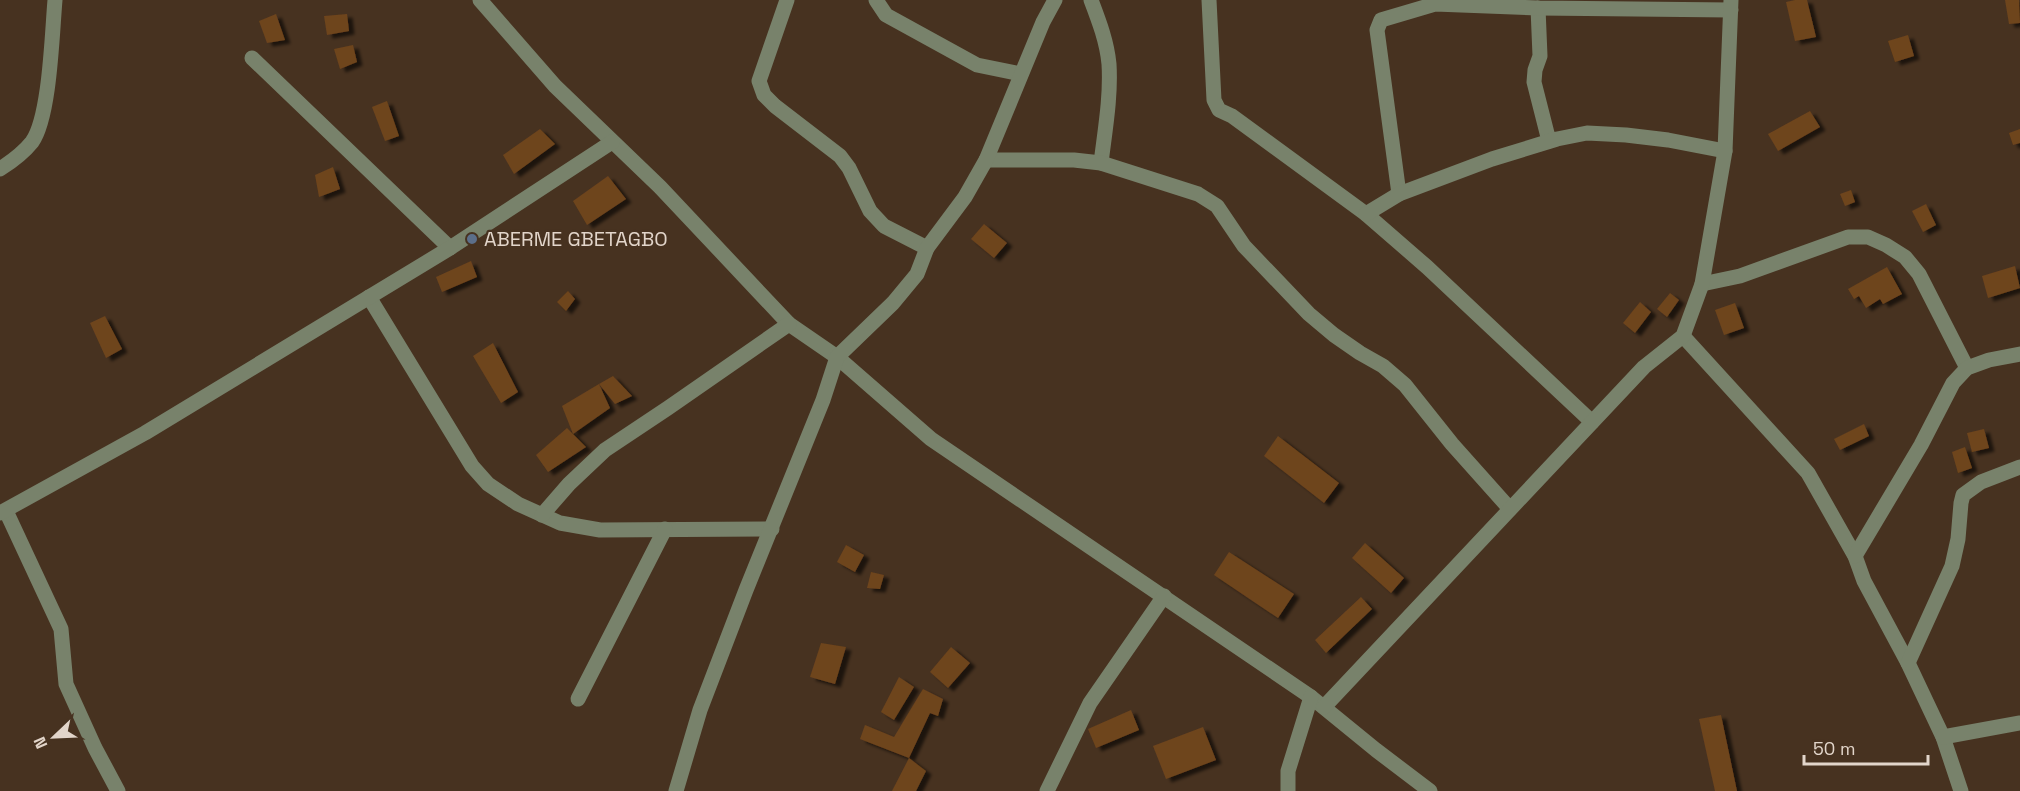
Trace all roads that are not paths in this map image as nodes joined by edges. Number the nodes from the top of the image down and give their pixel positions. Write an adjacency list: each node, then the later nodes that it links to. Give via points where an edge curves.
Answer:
1 (55, 0): 18 (street, via 47,91 36,134)
2 (480, 0): 14 (street, via 555,86)
3 (787, 0): 22 (street, via 759,81 764,95 840,156 870,211 884,226)
4 (876, 0): 12 (street, via 886,15 977,65)
5 (1055, 0): 12 (street)
6 (1091, 0): 17 (street, via 1109,62 1110,92)
7 (1209, 0): 20 (street, via 1215,105)
8 (1661, 4): 9 (street); 10 (street)
9 (1731, 5): 15 (street)
10 (1538, 8): 13 (street, via 1539,56 1533,82); 19 (street, via 1435,4 1381,20 1377,30)
11 (252, 58): 21 (street)
12 (1021, 74): 16 (street)
13 (1549, 141): 15 (street, via 1587,134 1626,135); 19 (street)
14 (612, 142): 21 (street); 25 (street, via 660,187)
15 (1725, 151): 23 (street)
16 (986, 160): 17 (street); 22 (street, via 965,197)
17 (1101, 163): 32 (street, via 1198,194 1217,206 1244,246 1309,314 1404,385)
18 (0, 169)
19 (1399, 194): 20 (street)
20 (1366, 214): 30 (street)
21 (450, 248): 24 (street)
22 (927, 248): 28 (street, via 918,274)
23 (1702, 284): 26 (street); 29 (street, via 1740,276 1848,237 1868,237 1905,257 1919,274)
24 (369, 297): 33 (street, via 145,433); 34 (street, via 472,466 488,484)
25 (789, 324): 28 (street); 34 (street, via 604,450)
26 (1683, 336): 30 (street, via 1644,367); 37 (street, via 1808,473)
27 (2020, 354): 29 (street)
28 (837, 357): 35 (street, via 824,400); 38 (street, via 931,439)
29 (1967, 368): 37 (street, via 1953,383)
30 (1592, 422): 32 (street)
31 (2020, 467): 39 (street, via 1981,482 1963,495 1952,566)
32 (1510, 509): 42 (street)
33 (3, 512): 45 (street, via 61,629 66,684)
34 (542, 515): 36 (street, via 560,523 600,530)
35 (772, 529): 36 (street); 46 (street, via 700,710)
36 (665, 530): 41 (street)
37 (1855, 556): 39 (street, via 1864,581)
38 (1164, 596): 40 (street); 47 (street, via 1090,703)
39 (1908, 663): 44 (street)
40 (1311, 697): 42 (street); 48 (street, via 1288,771)
41 (578, 699)
42 (1324, 707): 49 (street)
43 (2020, 723): 44 (street)
44 (1943, 737): 50 (street)
45 (118, 791)
46 (676, 791)
47 (1047, 791)
48 (1288, 791)
49 (1430, 791)
50 (1961, 791)

